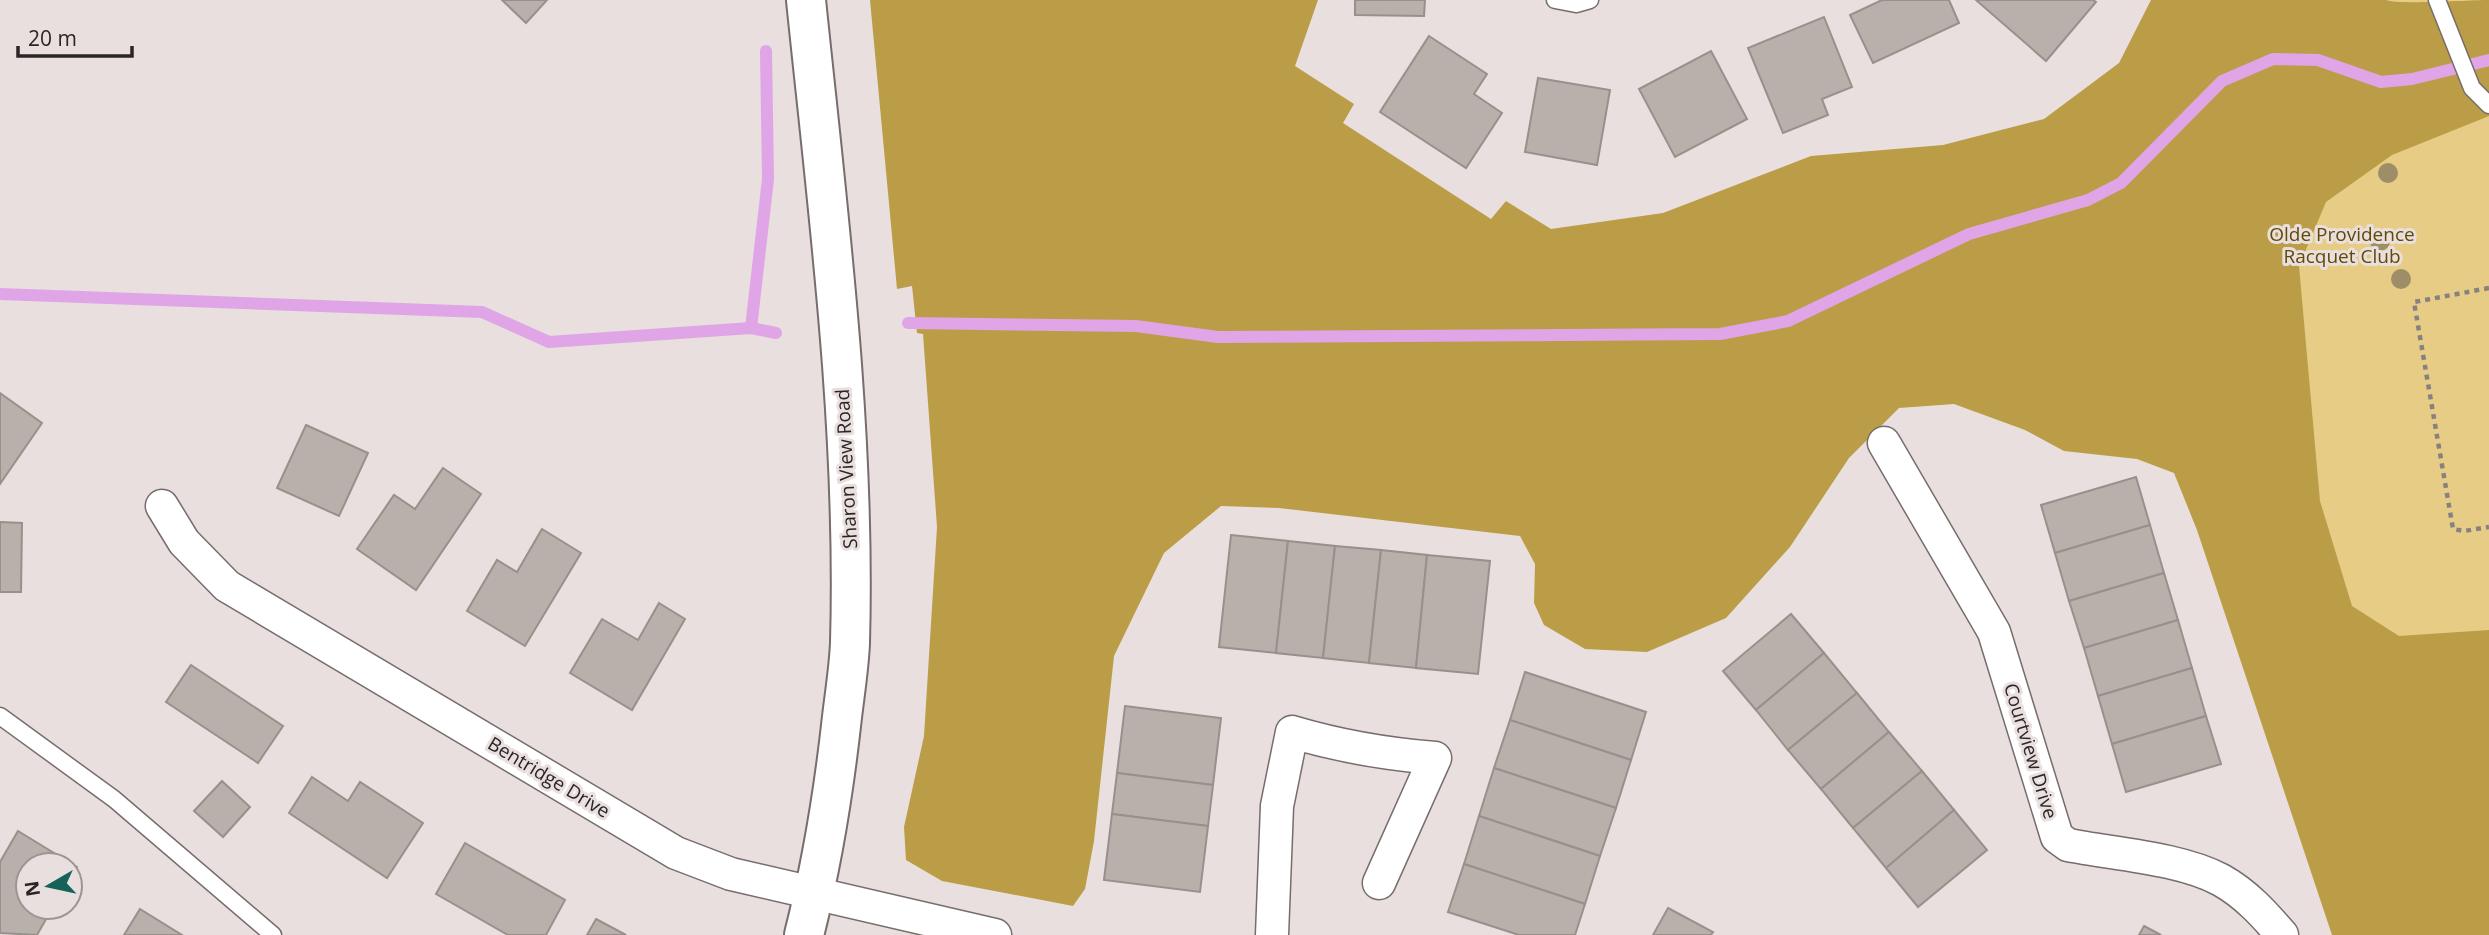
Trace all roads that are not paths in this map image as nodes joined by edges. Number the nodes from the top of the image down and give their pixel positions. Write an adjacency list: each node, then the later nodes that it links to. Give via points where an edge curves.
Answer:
1 (806, 0): 10 (street, Sharon View Road, via 839,325 851,540 850,646)
2 (1555, 0): 3 (lane, via 1576,4)
3 (1590, 0)
4 (2437, 0): 5 (lane, via 2472,88)
5 (2489, 105)
6 (1884, 443): 15 (street, Courtview Drive, via 1994,632 2057,837 2067,845 2181,866 2221,880 2255,904)
7 (162, 506): 10 (street, Bentridge Drive, via 184,542 227,586 676,853 731,874)
8 (0, 716): 11 (lane, via 114,799)
9 (1379, 883): 14 (street, via 1435,758 1361,749 1292,732 1277,806)
10 (814, 894): 12 (street, Sharon View Road); 13 (street, Bentridge Drive)
11 (273, 935)
12 (804, 935)
13 (995, 935)
14 (1272, 935)
15 (2282, 935)

